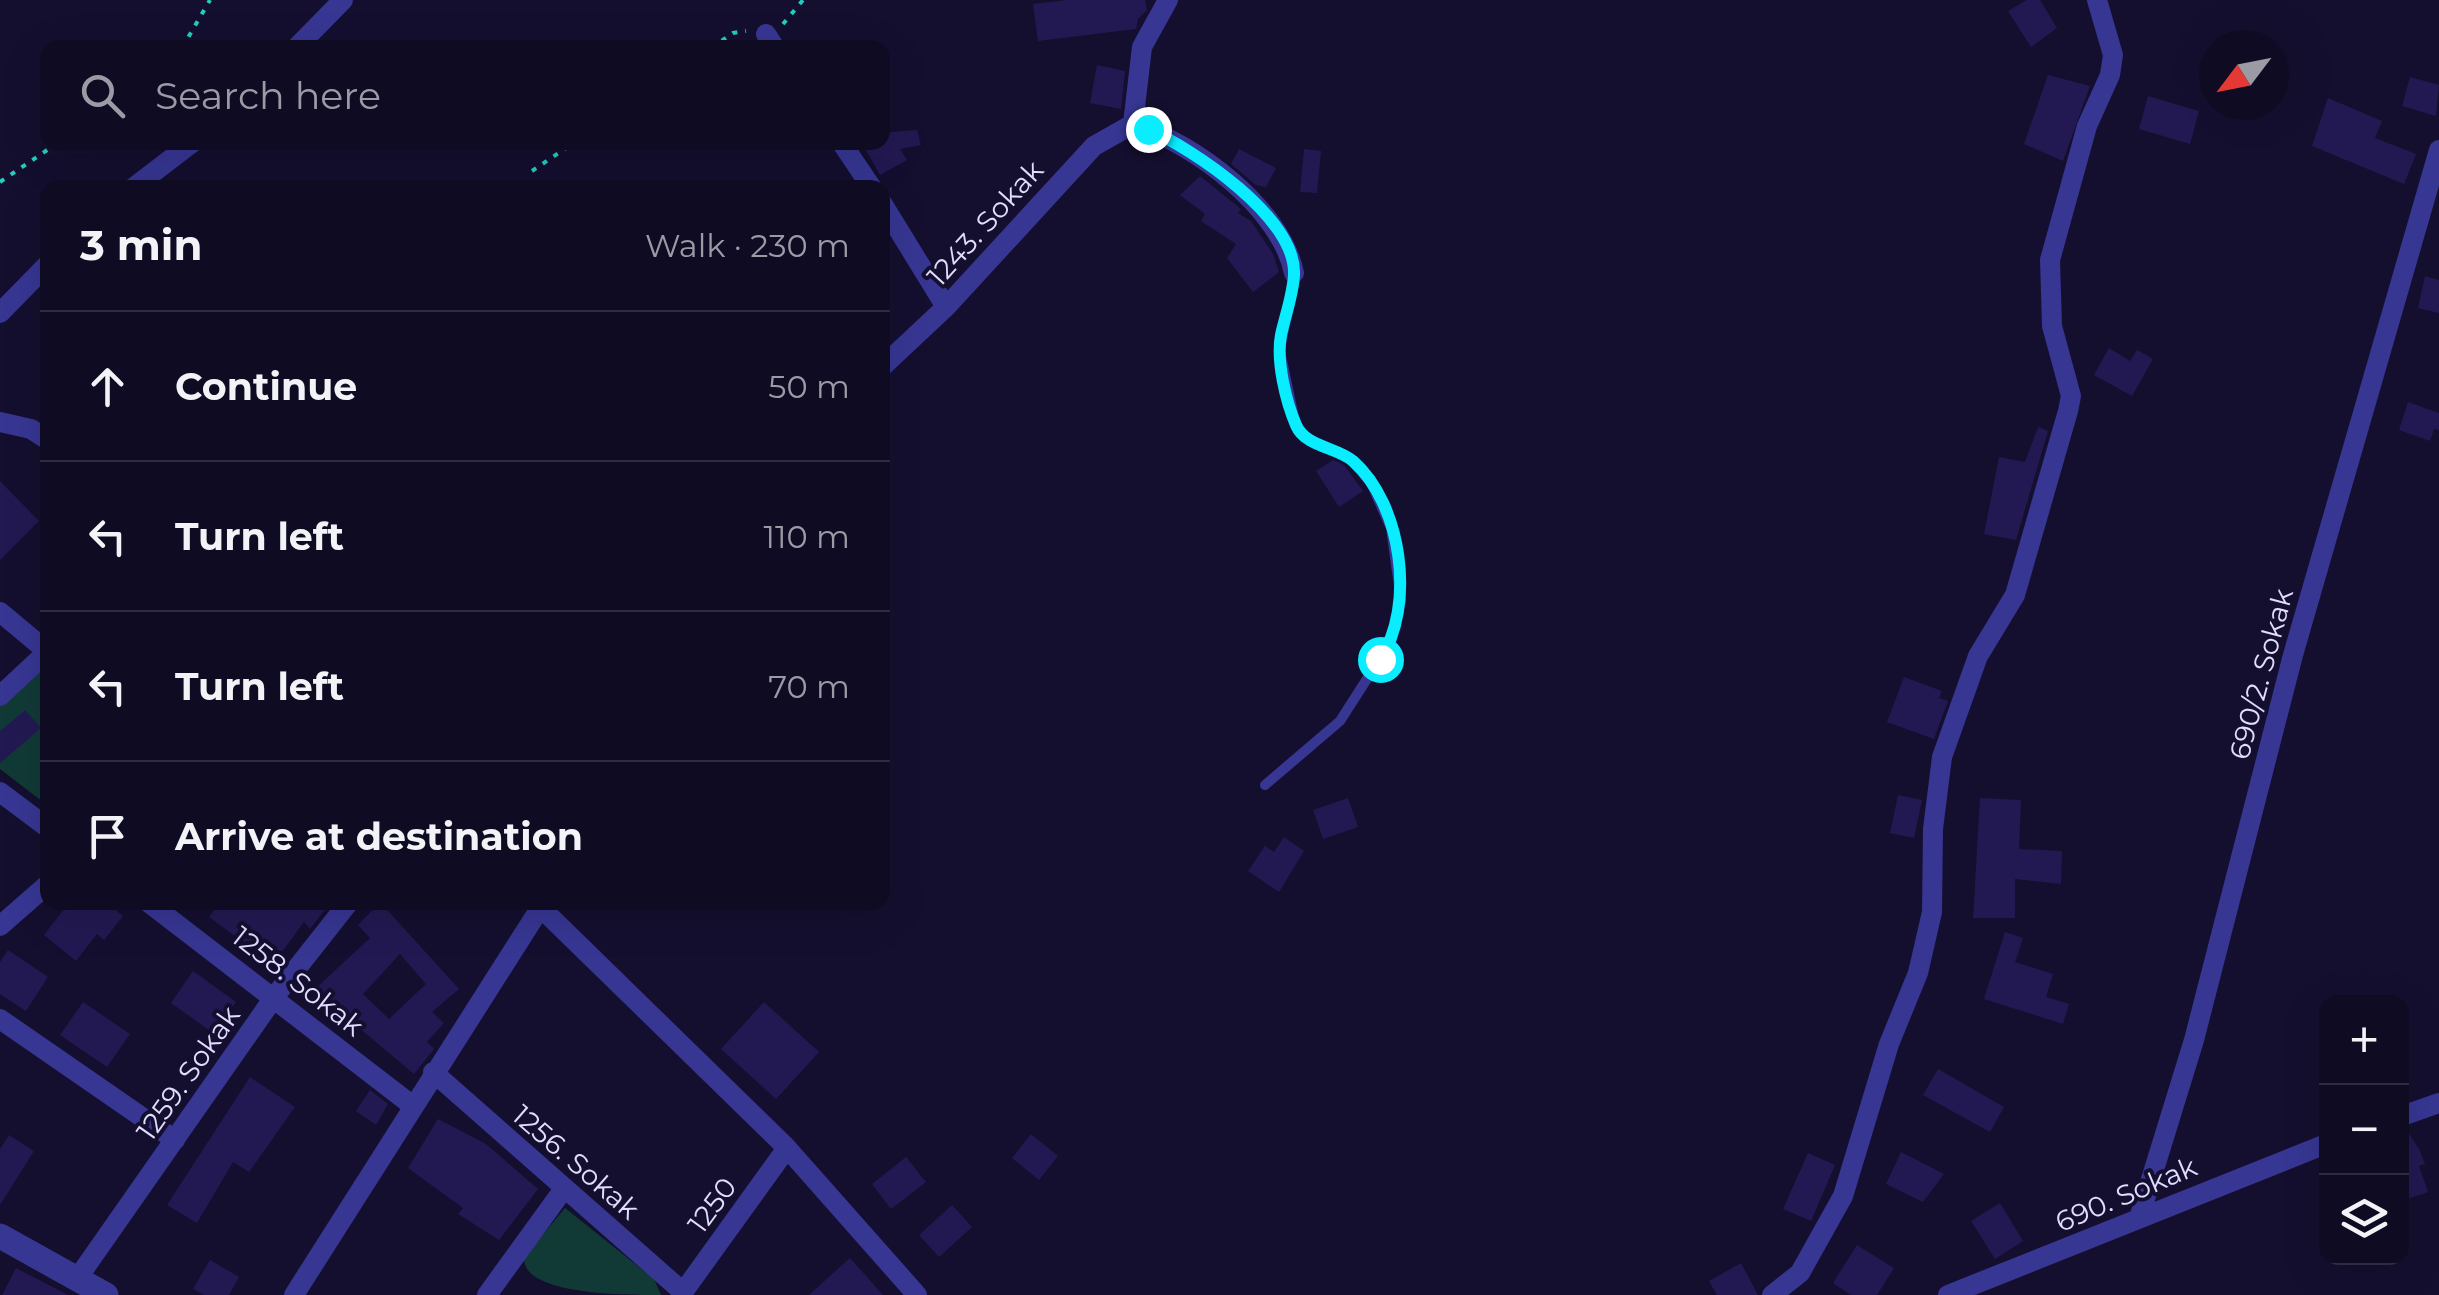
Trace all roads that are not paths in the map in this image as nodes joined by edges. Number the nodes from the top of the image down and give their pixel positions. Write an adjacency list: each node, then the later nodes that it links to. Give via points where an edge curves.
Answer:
1 (343, 0): 4 (street)
2 (1168, 0): 5 (street, via 1142,47)
3 (2097, 0): 50 (street, via 2109,34 2110,74 2087,126 2050,260 2052,326 2068,411 2015,594 1978,656 1942,757 1932,912 1918,973 1888,1044 1842,1196 1800,1273)
4 (304, 40)
5 (1132, 124): 13 (street, via 1164,136 1248,196 1271,223); 14 (street, 1243. Sokak, via 1094,146)
6 (183, 150): 9 (street)
7 (846, 150): 10 (street)
8 (2439, 150): 42 (street, 690/2. Sokak)
9 (143, 180)
10 (867, 180)
11 (890, 216): 14 (street)
12 (40, 272): 15 (street)
13 (1294, 273): 23 (lane, via 1280,351 1294,420 1304,436 1349,458 1371,483 1391,528 1401,601 1392,640 1340,721)
14 (946, 307): 16 (street, 1243. Sokak)
15 (0, 312)
16 (890, 360)
17 (0, 422): 18 (street)
18 (40, 435)
19 (0, 612): 20 (street)
20 (40, 646)
21 (40, 659): 22 (street)
22 (0, 696)
23 (1264, 784)
24 (0, 792): 25 (street)
25 (40, 822)
26 (40, 891): 31 (street)
27 (159, 910): 32 (street, 1258. Sokak)
28 (343, 910): 32 (street, 1259. Sokak)
29 (536, 910): 34 (street)
30 (546, 910): 40 (street)
31 (0, 926)
32 (275, 996): 36 (street, 1258. Sokak); 38 (street, 1259. Sokak)
33 (0, 1020): 38 (street)
34 (434, 1072): 36 (street); 41 (street, 1256. Sokak)
35 (2439, 1103): 37 (street)
36 (413, 1106): 47 (street)
37 (2409, 1114)
38 (175, 1140): 44 (street, 1259. Sokak)
39 (2319, 1147): 42 (street, 690. Sokak)
40 (787, 1148): 45 (street, 1250); 49 (street)
41 (563, 1190): 45 (street, 1256. Sokak); 48 (street)
42 (2140, 1215): 51 (street, 690. Sokak)
43 (1, 1240): 44 (street)
44 (77, 1279): 46 (street)
45 (682, 1294)
46 (106, 1295)
47 (294, 1295)
48 (487, 1295)
49 (917, 1295)
50 (1772, 1295)
51 (1948, 1295)

